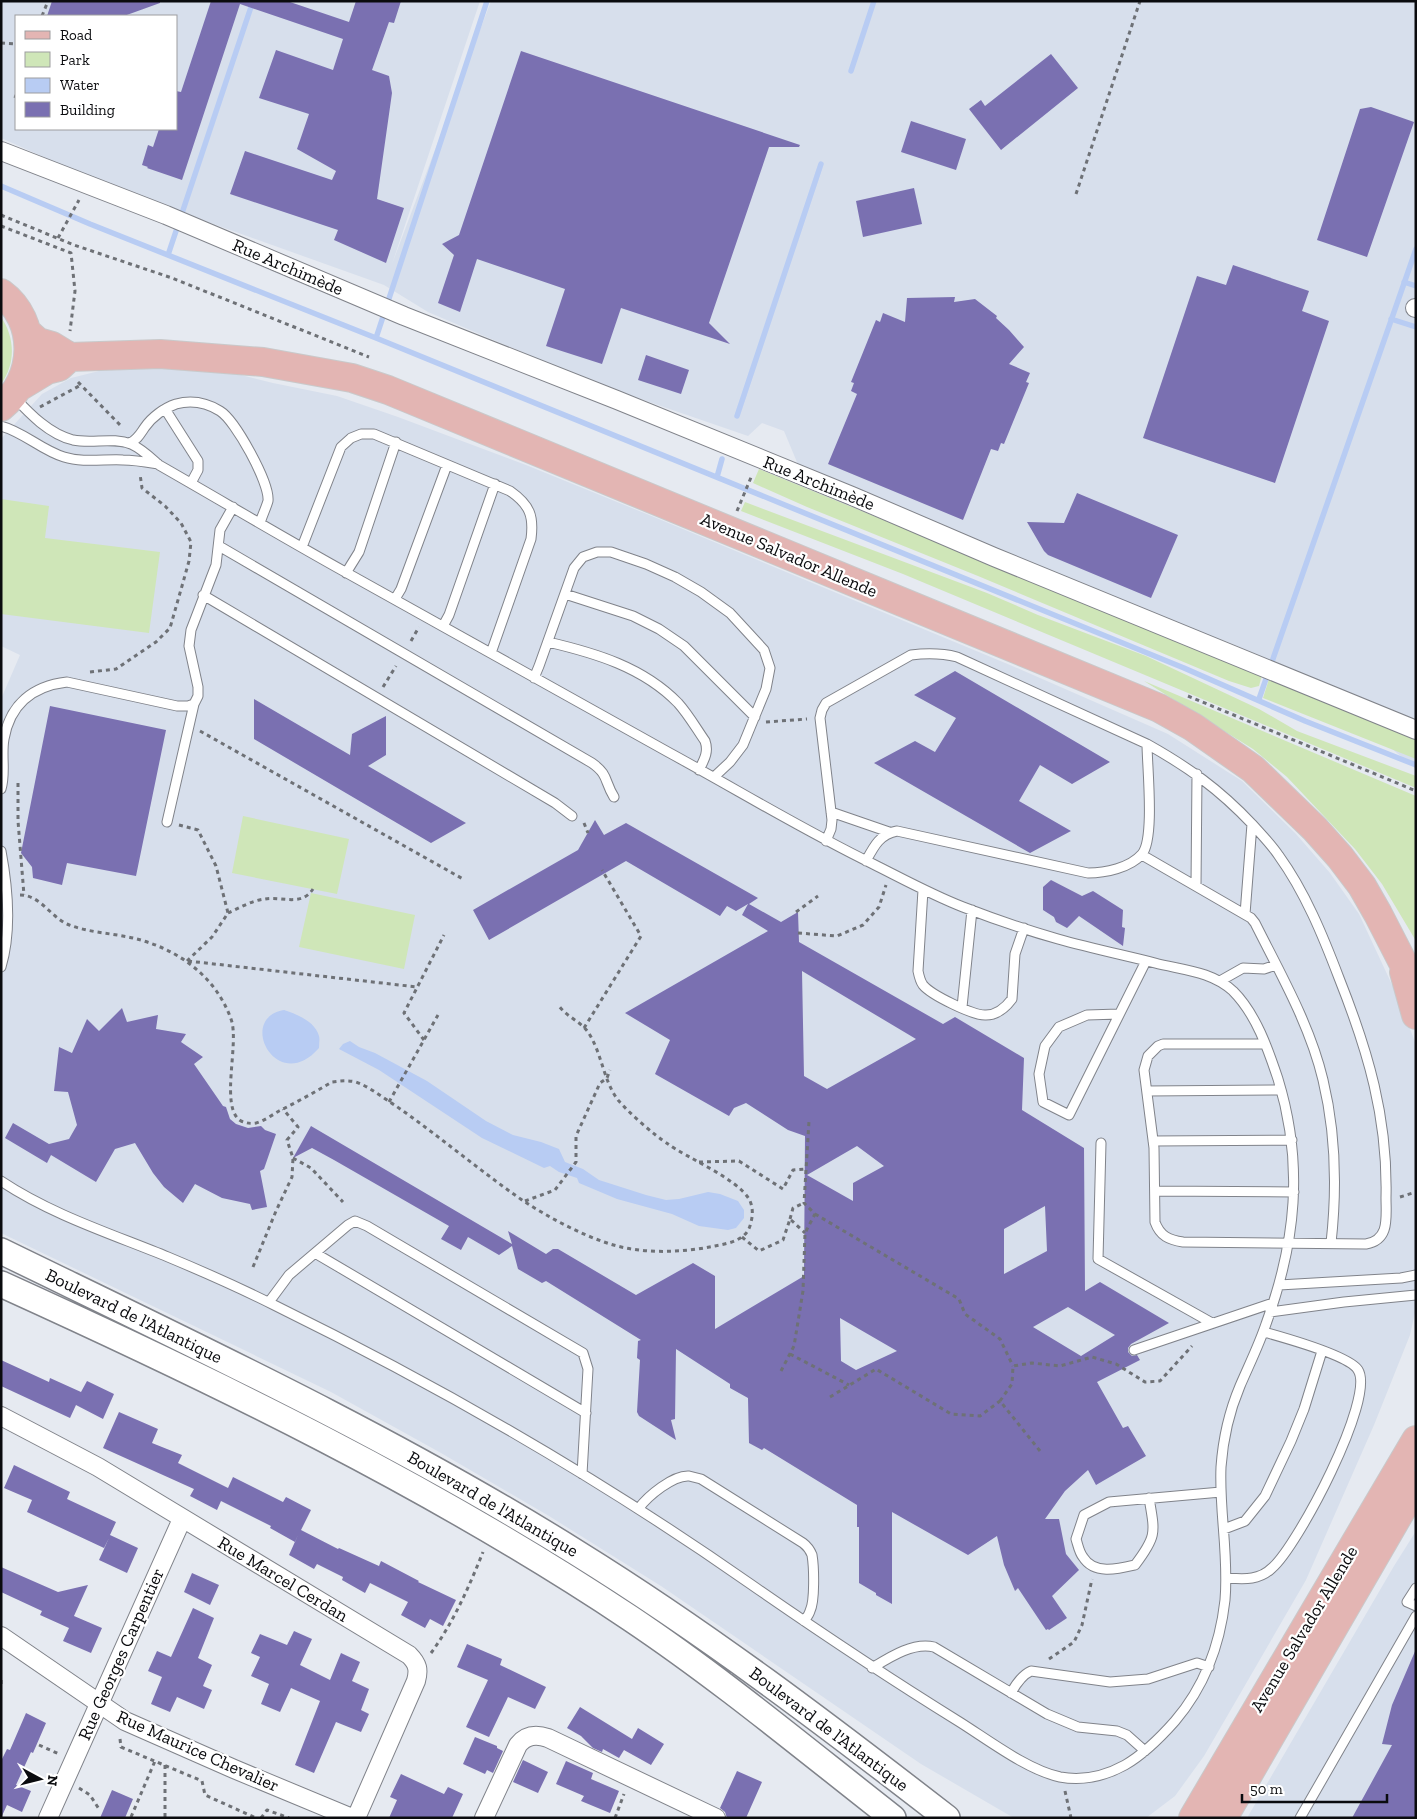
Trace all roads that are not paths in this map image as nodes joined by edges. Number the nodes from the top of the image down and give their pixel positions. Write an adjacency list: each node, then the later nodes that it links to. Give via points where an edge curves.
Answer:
1 (1, 151): 28 (street, Rue Archimède, via 166,215 404,316 759,458)
2 (1, 293): 3 (main road, via 15,307)
3 (27, 332): 4 (main road, via 38,342); 5 (main road, via 29,346 25,374)
4 (70, 357): 5 (main road, Avenue Salvador Allende); 50 (main road, Avenue Salvador Allende, via 160,354 263,362 344,376 388,390 1159,708 1252,769 1308,823 1362,886)
5 (11, 396): 9 (lane, via 56,434 73,440)
6 (165, 410): 9 (lane, via 154,417 138,439); 12 (lane, via 198,460 198,470); 15 (lane, via 175,405 200,403 222,412 231,420 266,487 268,500)
7 (1, 426): 10 (lane, via 66,458 136,460)
8 (396, 442): 11 (lane); 17 (lane, via 374,434 361,434 341,447); 18 (lane, via 359,552)
9 (130, 444): 10 (lane, via 144,451)
10 (159, 465): 12 (lane)
11 (447, 465): 13 (lane); 21 (lane)
12 (191, 483): 14 (lane)
13 (495, 484): 22 (lane); 24 (lane, via 519,497 530,510 533,523 526,558)
14 (233, 507): 15 (lane); 16 (lane, via 220,530)
15 (260, 523): 17 (lane)
16 (219, 546): 20 (lane, via 216,565); 34 (lane, via 592,763 601,769)
17 (302, 547): 18 (lane)
18 (346, 573): 21 (lane)
19 (565, 594): 23 (lane); 27 (lane, via 633,616 660,629 684,646); 27 (lane, via 574,568 583,557 597,552 611,552 646,564 701,592 730,613 768,658 769,678)
20 (203, 595): 26 (lane, via 189,646 198,687); 36 (lane)
21 (395, 600): 22 (lane)
22 (444, 626): 24 (lane)
23 (548, 642): 25 (lane); 30 (lane, via 616,662 665,690 707,746)
24 (491, 653): 25 (lane)
25 (534, 678): 30 (lane)
26 (194, 704): 33 (lane, via 177,706 67,682 39,689 24,699 8,723); 37 (lane)
27 (754, 720): 32 (lane, via 743,745)
28 (1416, 730)
29 (1146, 744): 31 (lane); 35 (lane, via 958,657 943,653 912,656 826,703 822,710 820,718); 42 (lane, via 1149,830)
30 (699, 770): 32 (lane)
31 (1197, 774): 38 (lane); 44 (lane)
32 (714, 777): 40 (lane)
33 (1, 789)
34 (614, 797)
35 (831, 812): 39 (lane); 40 (lane, via 831,829)
36 (572, 816)
37 (167, 822)
38 (1252, 824): 48 (lane); 69 (lane, via 1280,856 1323,938 1360,1036 1378,1095 1386,1190 1384,1230 1374,1243)
39 (889, 832): 42 (lane, via 914,834 1088,873 1116,870); 43 (lane, via 880,838)
40 (826, 840): 43 (lane)
41 (1, 853): 46 (lane, via 7,895)
42 (1142, 855): 44 (lane)
43 (866, 861): 45 (lane)
44 (1196, 886): 48 (lane)
45 (923, 890): 47 (lane); 56 (lane, via 920,980 930,991)
46 (4, 908): 53 (lane, via 7,934)
47 (972, 910): 49 (lane); 56 (lane)
48 (1246, 914): 52 (lane, via 1255,923)
49 (1024, 928): 51 (lane); 56 (lane, via 1015,954 1012,999 996,1013 988,1015)
50 (1400, 959): 55 (main road, Avenue Salvador Allende); 58 (main road, Avenue Salvador Allende)
51 (1146, 961): 54 (lane, via 1200,973); 57 (lane)
52 (1276, 965): 54 (lane, via 1243,968); 69 (lane, via 1312,1046 1323,1080 1335,1174)
53 (1, 967)
54 (1220, 981): 59 (lane, via 1238,996)
55 (1416, 988)
56 (962, 1007)
57 (1120, 1014): 57 (lane, via 1069,1115 1043,1102 1039,1074 1045,1046 1059,1027 1087,1015)
58 (1416, 1014)
59 (1265, 1044): 60 (lane); 61 (lane, via 1176,1043 1158,1046 1145,1063)
60 (1281, 1090): 61 (lane); 62 (lane)
61 (1147, 1091): 63 (lane)
62 (1292, 1140): 63 (lane); 67 (lane)
63 (1153, 1141): 66 (lane)
64 (1101, 1143): 79 (lane, via 1098,1259)
65 (1, 1181): 76 (lane, via 110,1235)
66 (1156, 1191): 67 (lane); 68 (lane, via 1155,1222 1164,1237 1173,1240)
67 (1294, 1192): 68 (lane)
68 (1289, 1242): 69 (lane); 74 (lane)
69 (1331, 1243)
70 (1, 1251): 109 (main road, Boulevard de l'Atlantique, via 340,1418 546,1534 731,1655 848,1740)
71 (315, 1253): 76 (lane, via 289,1275); 83 (lane); 83 (lane, via 355,1221 583,1353 588,1368)
72 (1416, 1275): 74 (lane)
73 (1, 1284): 108 (main road, Boulevard de l'Atlantique, via 245,1399 497,1534 631,1619 708,1674)
74 (1279, 1285): 77 (lane)
75 (1416, 1295): 78 (lane)
76 (269, 1302): 86 (lane, via 392,1365)
77 (1273, 1303): 78 (lane); 79 (lane)
78 (1270, 1312): 80 (lane)
79 (1212, 1324): 81 (lane)
80 (1264, 1332): 82 (lane); 88 (lane, via 1228,1418 1221,1464)
81 (1134, 1350)
82 (1322, 1351): 92 (lane, via 1294,1433 1265,1496 1245,1522); 93 (lane, via 1349,1362 1358,1369 1362,1379 1344,1443 1317,1500 1285,1555 1259,1577)
83 (586, 1413): 86 (lane)
84 (1, 1416): 91 (street, Rue Marcel Cerdan, via 98,1467)
85 (1416, 1440): 110 (main road, Avenue Salvador Allende)
86 (582, 1474): 90 (lane)
87 (1416, 1485): 111 (main road, Avenue Salvador Allende)
88 (1221, 1492): 89 (lane); 92 (lane)
89 (1149, 1498): 89 (lane, via 1109,1502 1084,1515 1076,1539 1082,1557 1094,1566 1113,1570 1135,1565 1152,1540)
90 (639, 1508): 97 (lane); 97 (lane, via 653,1493 676,1479 688,1476 701,1479 803,1542 812,1555 813,1567 812,1604)
91 (182, 1519): 102 (street, Rue Georges Carpentier); 105 (street, Rue Marcel Cerdan, via 409,1655 418,1666 416,1681)
92 (1224, 1529): 93 (lane)
93 (1226, 1578): 99 (lane, via 1221,1627)
94 (1416, 1588): 95 (lane, via 1408,1602)
95 (1416, 1606)
96 (1416, 1616): 112 (lane)
97 (804, 1621): 100 (lane)
98 (1, 1636): 102 (street, Rue Maurice Chevalier)
99 (1208, 1667): 101 (lane, via 1197,1663 1148,1679 1110,1682 1031,1671 1020,1679); 103 (lane, via 1186,1707)
100 (872, 1668): 101 (lane, via 924,1644); 103 (lane, via 1009,1753 1040,1770 1062,1777 1083,1778 1114,1771)
101 (1011, 1693): 103 (lane, via 1062,1722 1127,1735)
102 (100, 1703): 104 (street, Rue Georges Carpentier); 105 (street, Rue Maurice Chevalier, via 125,1722)
103 (1145, 1751)
104 (48, 1818)
105 (354, 1818)
106 (484, 1818): 107 (street, via 518,1745 533,1735 548,1738)
107 (716, 1818)
108 (893, 1818)
109 (947, 1818)
110 (1193, 1818)
111 (1223, 1818)
112 (1300, 1818)

